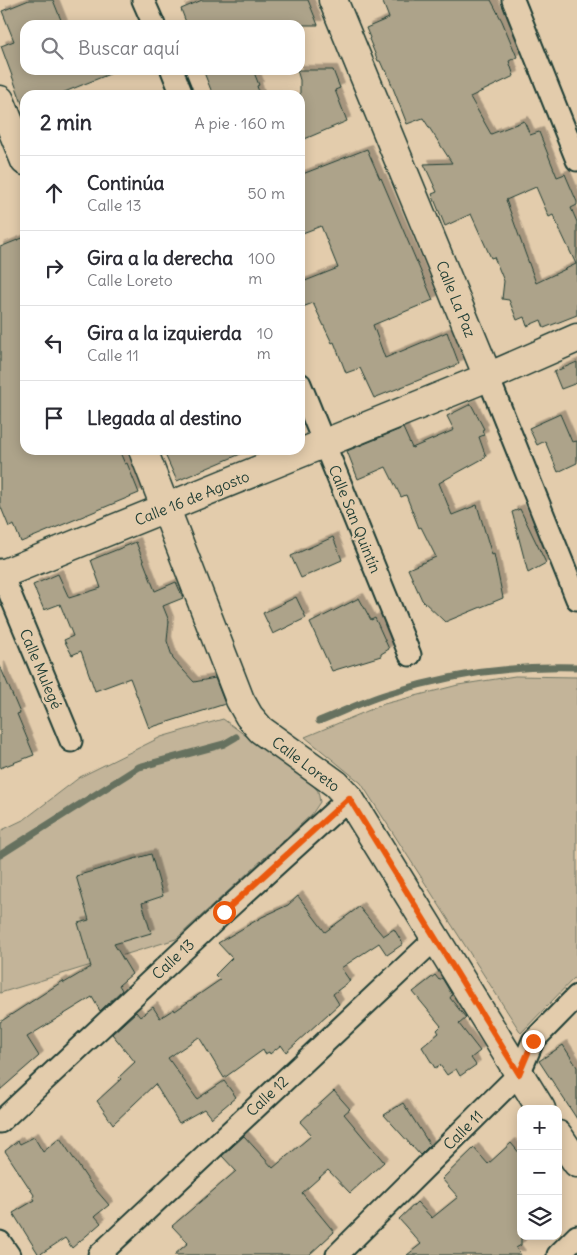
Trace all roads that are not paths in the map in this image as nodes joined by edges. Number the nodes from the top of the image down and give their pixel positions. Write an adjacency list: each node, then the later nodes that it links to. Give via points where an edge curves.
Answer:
1 (143, 0): 4 (street)
2 (333, 0): 11 (street, Calle La Paz)
3 (514, 0): 9 (street)
4 (152, 20)
5 (174, 75): 6 (street)
6 (180, 90)
7 (0, 100): 8 (street)
8 (20, 149)
9 (577, 160)
10 (577, 338): 11 (street, Calle 16 de Agosto)
11 (488, 377): 13 (street, Calle 16 de Agosto); 19 (street, Calle La Paz)
12 (305, 396): 13 (street, Calle San Quintín)
13 (324, 443): 14 (street, Calle 16 de Agosto); 20 (street, Calle San Quintín)
14 (305, 451)
15 (145, 455): 17 (street, Calle Loreto)
16 (295, 455): 17 (street, Calle 16 de Agosto)
17 (167, 509): 18 (street, Calle 16 de Agosto); 22 (street, Calle Loreto, via 249,716 261,730 336,784)
18 (1, 573): 21 (street, Calle Mulegé)
19 (577, 599)
20 (410, 655)
21 (71, 741)
22 (349, 798): 23 (street, Calle Loreto); 27 (street, Calle 13)
23 (436, 938): 25 (street, Calle Loreto); 33 (street, Calle 12)
24 (577, 996): 25 (street, Calle 11, via 533,1041)
25 (519, 1074): 26 (street, Calle Loreto); 34 (street, Calle 11)
26 (538, 1105)
27 (0, 1122)
28 (562, 1141): 29 (street)
29 (577, 1163)
30 (577, 1236): 35 (street)
31 (0, 1242): 32 (street)
32 (9, 1255)
33 (99, 1255)
34 (337, 1255)
35 (558, 1255)

